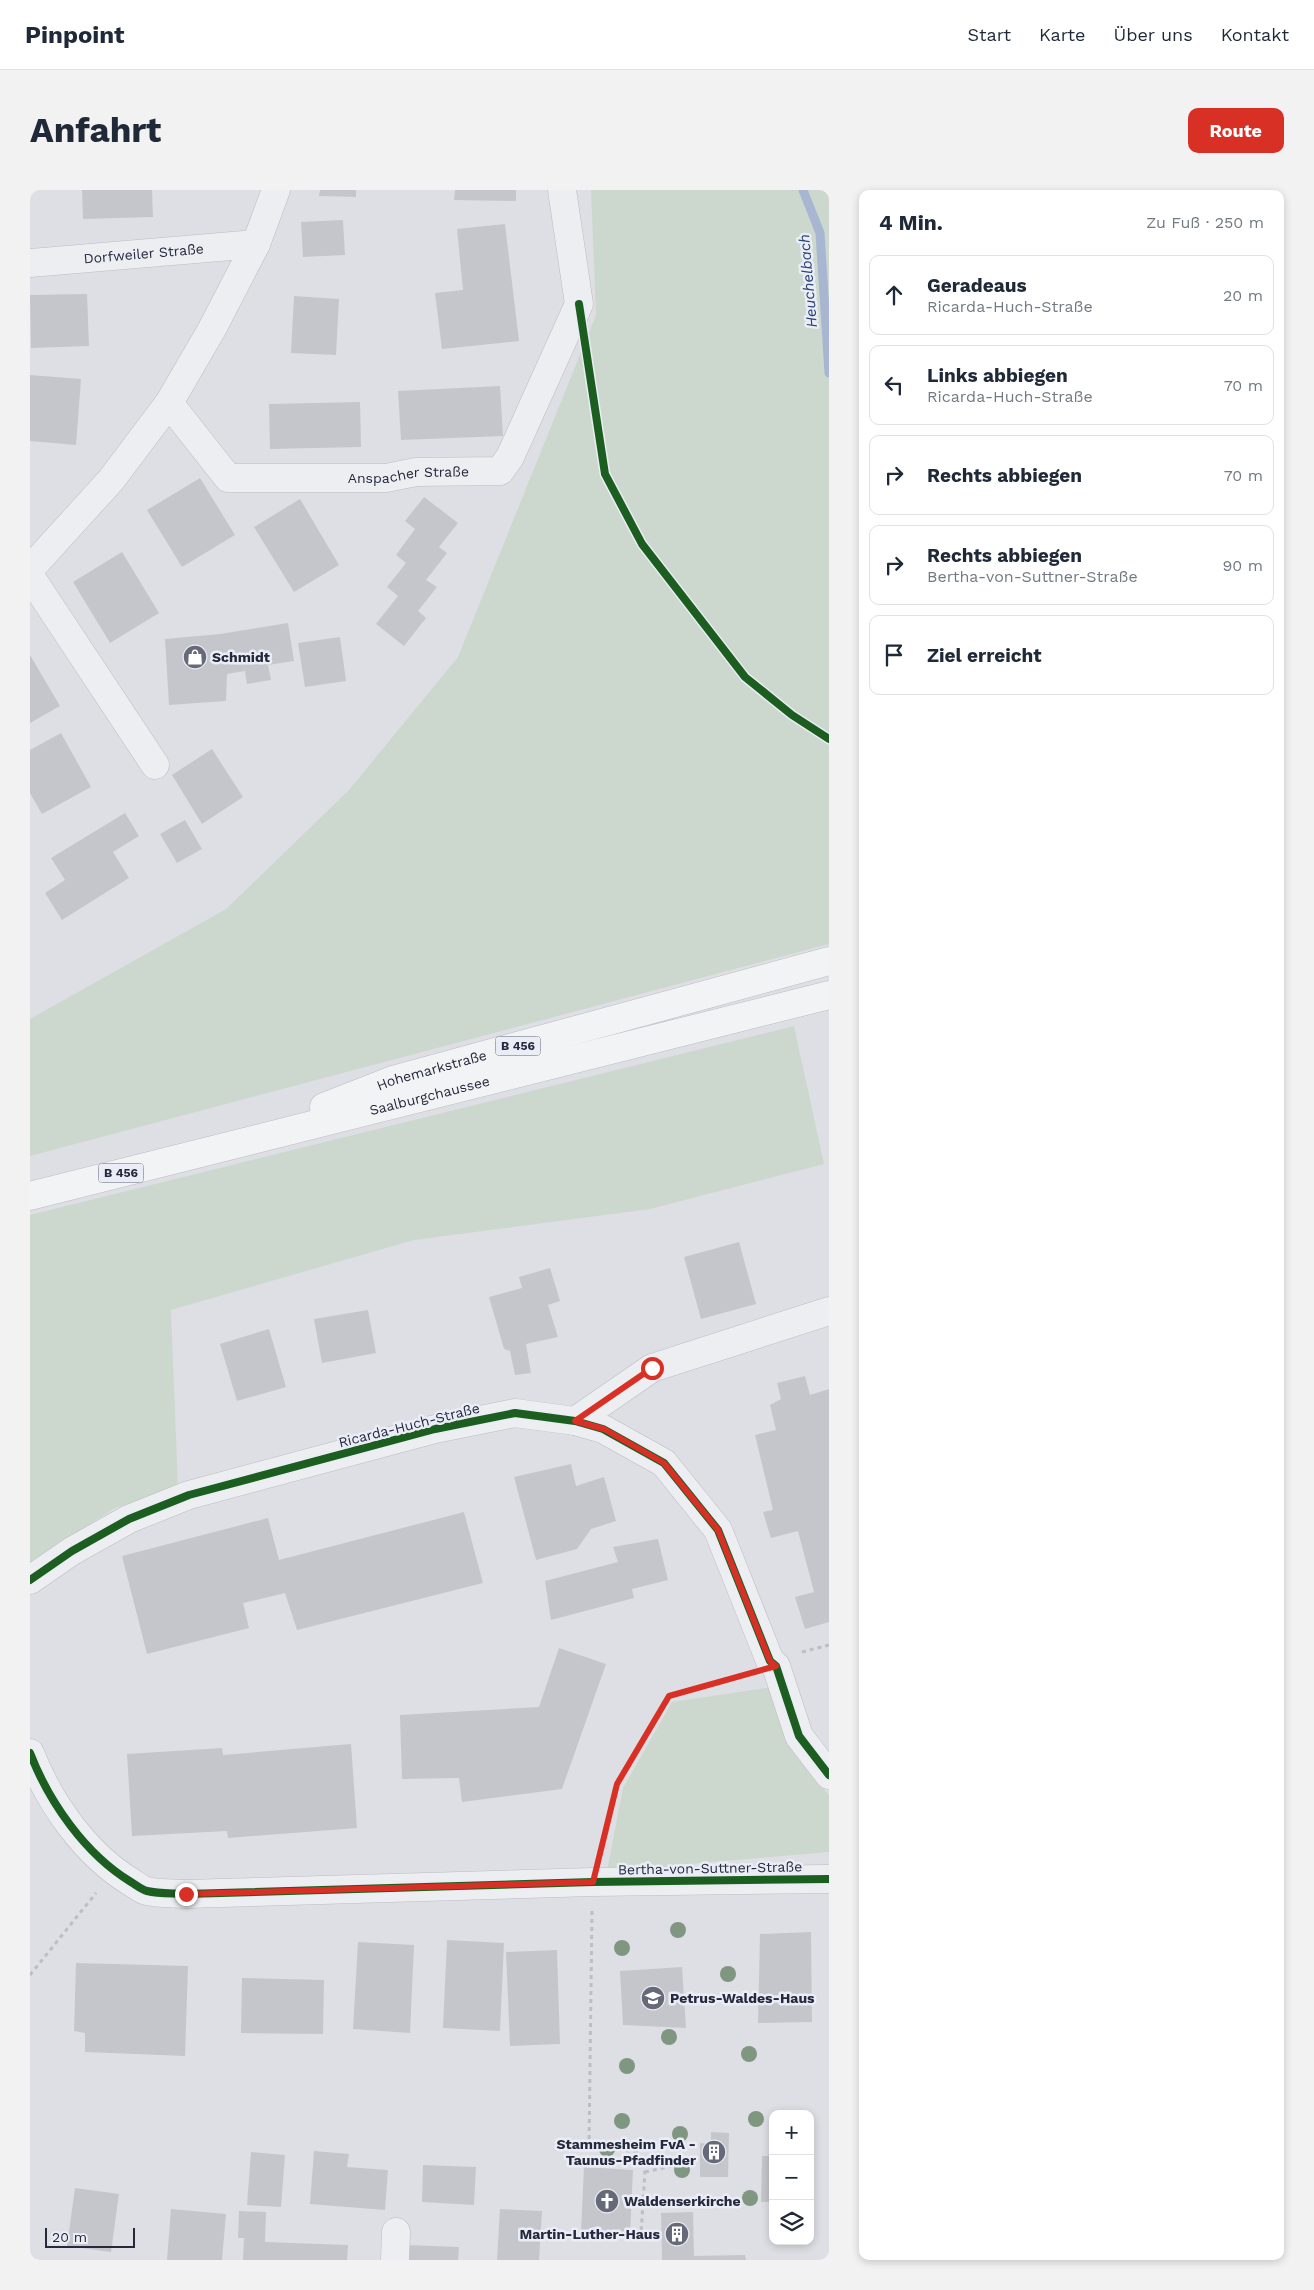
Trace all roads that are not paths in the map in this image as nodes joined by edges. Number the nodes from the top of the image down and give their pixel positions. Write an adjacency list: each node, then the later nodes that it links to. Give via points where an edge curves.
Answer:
1 (276, 190): 3 (street)
2 (562, 190): 5 (street, Anspacher Straße, via 579,304 510,457 500,471 416,472 386,478 228,478)
3 (256, 244): 4 (street, Dorfweiler Straße); 5 (street)
4 (30, 263)
5 (169, 403): 6 (street, via 111,480)
6 (30, 569)
7 (30, 576): 8 (street)
8 (155, 765)
9 (829, 961): 11 (main road, Hohemarkstraße / B 456, via 393,1080)
10 (829, 995): 11 (main road, Saalburgchaussee / B 456)
11 (213, 1150): 12 (main road, Saalburgchaussee / B 456)
12 (30, 1196)
13 (829, 1311): 14 (street, via 652,1368)
14 (575, 1421): 15 (street, Ricarda-Huch-Straße, via 515,1413 435,1429 190,1495 129,1519 72,1551); 17 (street, Ricarda-Huch-Straße, via 604,1429 664,1463 718,1530 770,1661 776,1666 799,1736)
15 (30, 1580)
16 (30, 1753): 18 (street, Bertha-von-Suttner-Straße, via 59,1808 84,1841 114,1871 146,1891 186,1894 593,1882)
17 (829, 1775)
18 (829, 1879)
19 (396, 2232): 20 (street)
20 (395, 2260)

